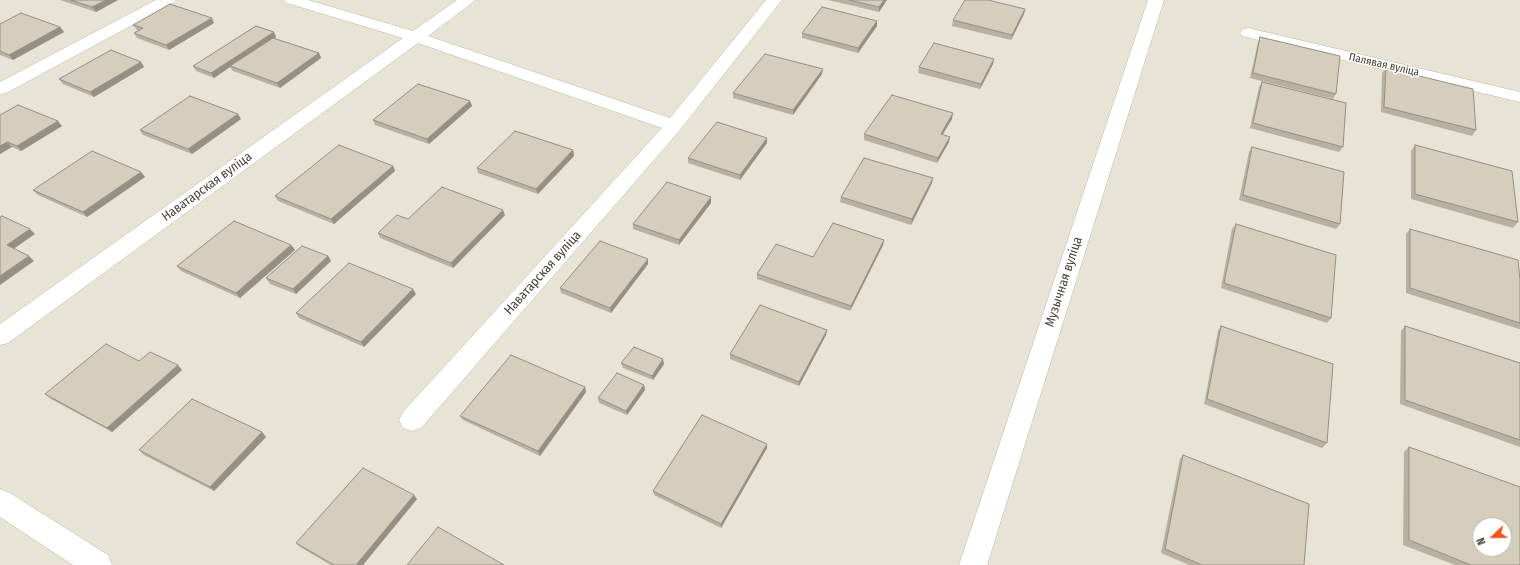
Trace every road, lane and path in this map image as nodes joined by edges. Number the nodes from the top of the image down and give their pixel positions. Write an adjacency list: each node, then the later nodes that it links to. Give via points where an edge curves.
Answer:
1 (168, 0): 8 (street)
2 (292, 0): 7 (street)
3 (467, 0): 7 (street, Наватарская вуліца)
4 (774, 0): 10 (street, Наватарская вуліца)
5 (1156, 0): 15 (street, Музычная вуліца)
6 (1248, 33): 9 (street, Палявая вуліца)
7 (415, 37): 10 (street); 11 (street, Наватарская вуліца)
8 (0, 89)
9 (1520, 97)
10 (674, 126): 12 (street, Наватарская вуліца)
11 (0, 336)
12 (412, 420)
13 (0, 502): 14 (street)
14 (98, 565)
15 (973, 565)

